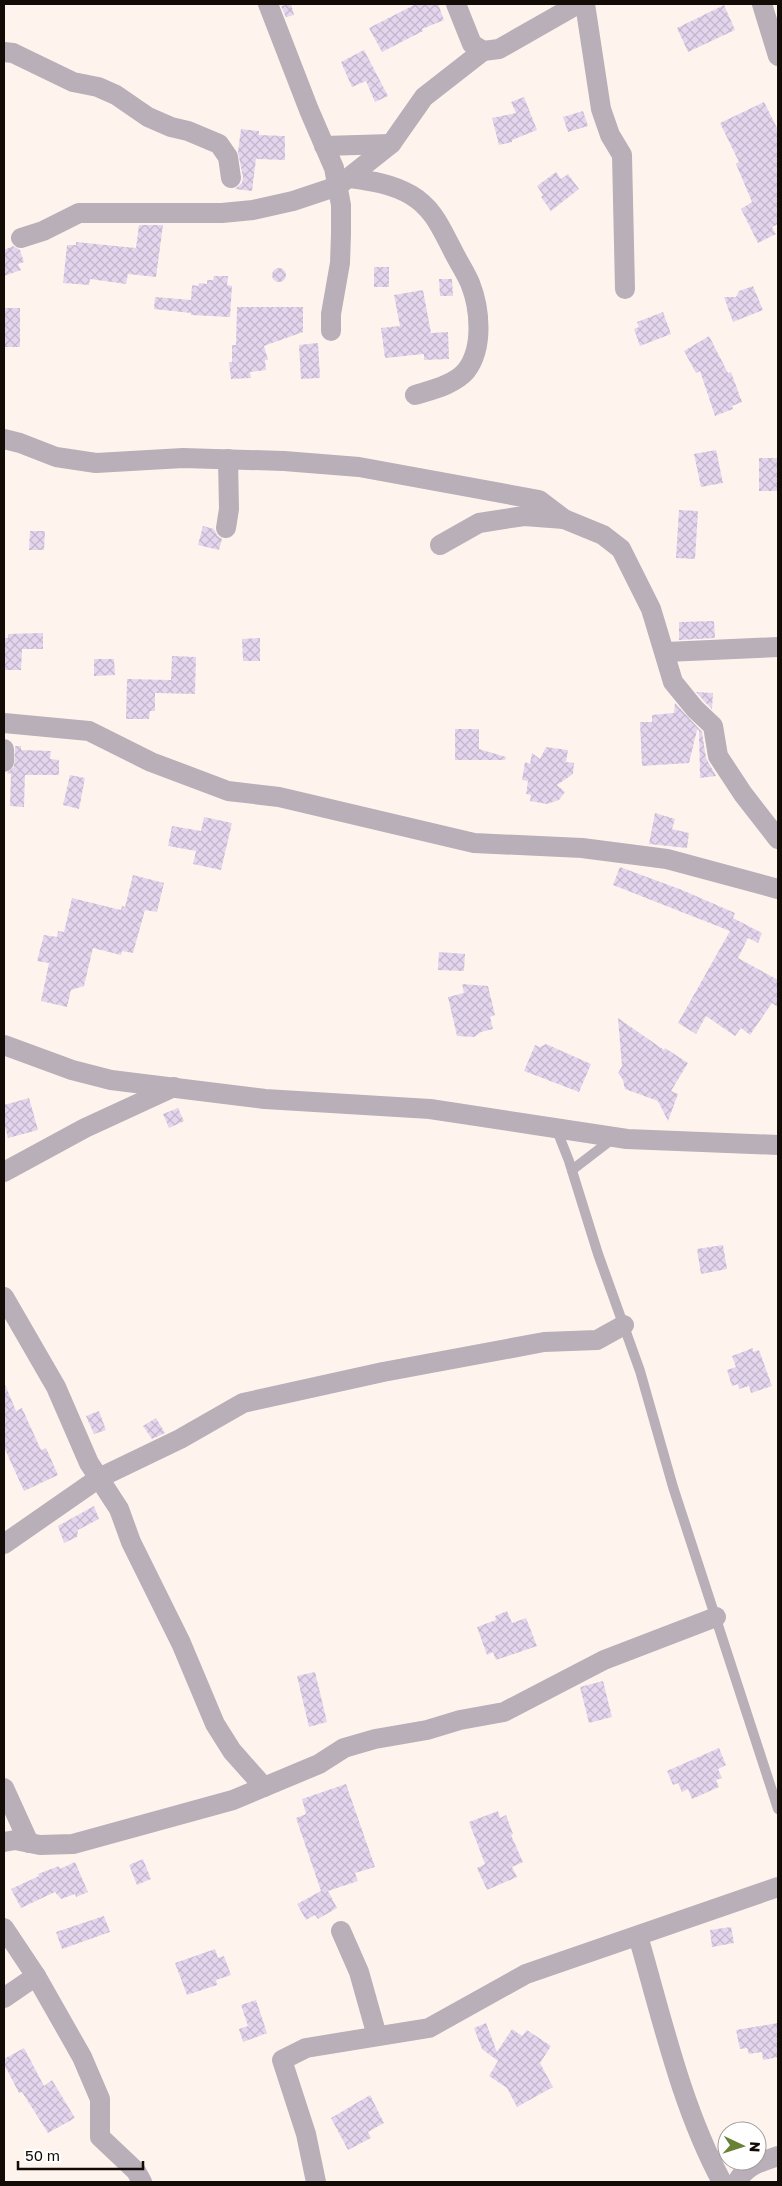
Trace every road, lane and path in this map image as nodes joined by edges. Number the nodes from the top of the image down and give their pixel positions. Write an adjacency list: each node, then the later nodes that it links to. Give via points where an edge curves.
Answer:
1 (268, 4): 10 (street)
2 (456, 4): 6 (street, via 472,44)
3 (578, 4): 6 (street, via 499,49)
4 (585, 4): 14 (street, via 601,109 622,156)
5 (762, 4): 8 (street)
6 (483, 51): 9 (street, via 424,97)
7 (4, 52): 11 (street, via 73,82 98,87 155,120 219,144 228,157)
8 (778, 56)
9 (391, 144): 10 (street); 12 (street)
10 (324, 146): 12 (street)
11 (231, 178)
12 (344, 182): 13 (street, via 293,201 237,211 79,212 43,231); 15 (street, via 340,263); 16 (street, via 386,184 412,196 433,213 470,283 479,332 466,371 443,386)
13 (21, 238)
14 (625, 289)
15 (331, 331)
16 (415, 395)
17 (4, 439): 18 (street, via 56,457 96,463)
18 (228, 459): 19 (street, via 359,467 539,500); 20 (street)
19 (564, 519): 21 (street, via 524,516 479,523); 23 (street, via 603,534 621,549 651,609)
20 (226, 528)
21 (440, 545)
22 (778, 647): 23 (street)
23 (666, 652): 27 (street, via 673,682 694,709 713,726 718,756)
24 (4, 723): 28 (street, via 89,731 151,762 228,791 288,799 474,843 582,848 667,859)
25 (4, 749): 26 (street)
26 (4, 762)
27 (778, 839)
28 (778, 890)
29 (4, 1045): 30 (street, via 92,1076)
30 (174, 1086): 31 (street, via 265,1099 430,1109); 35 (street, via 85,1128)
31 (556, 1128): 32 (street); 34 (lane)
32 (615, 1137): 33 (street); 34 (lane)
33 (778, 1145)
34 (572, 1170): 37 (lane)
35 (4, 1172)
36 (4, 1297): 38 (street, via 56,1387 89,1463)
37 (624, 1325): 38 (street, via 597,1340 544,1342 383,1372 243,1403 180,1440); 40 (lane)
38 (99, 1478): 39 (street); 41 (street, via 119,1509 182,1643 215,1724 232,1751)
39 (4, 1544)
40 (716, 1617): 41 (street, via 604,1660 504,1712 344,1748 319,1764); 43 (lane)
41 (264, 1787): 45 (street, via 232,1800 73,1844)
42 (4, 1788): 45 (street)
43 (778, 1809)
44 (4, 1842): 45 (street)
45 (29, 1843)
46 (778, 1887): 49 (street)
47 (4, 1928): 50 (street)
48 (341, 1930): 52 (street, via 359,1972)
49 (638, 1936): 52 (street, via 526,1974 429,2028); 56 (street, via 682,2088)
50 (36, 1976): 51 (street); 54 (street, via 82,2057 100,2099 100,2137 136,2171)
51 (4, 1998)
52 (377, 2036): 55 (street, via 306,2048 282,2060 306,2134)
53 (778, 2156): 57 (street, via 753,2164)
54 (142, 2182)
55 (316, 2182)
56 (722, 2182)
57 (737, 2182)

